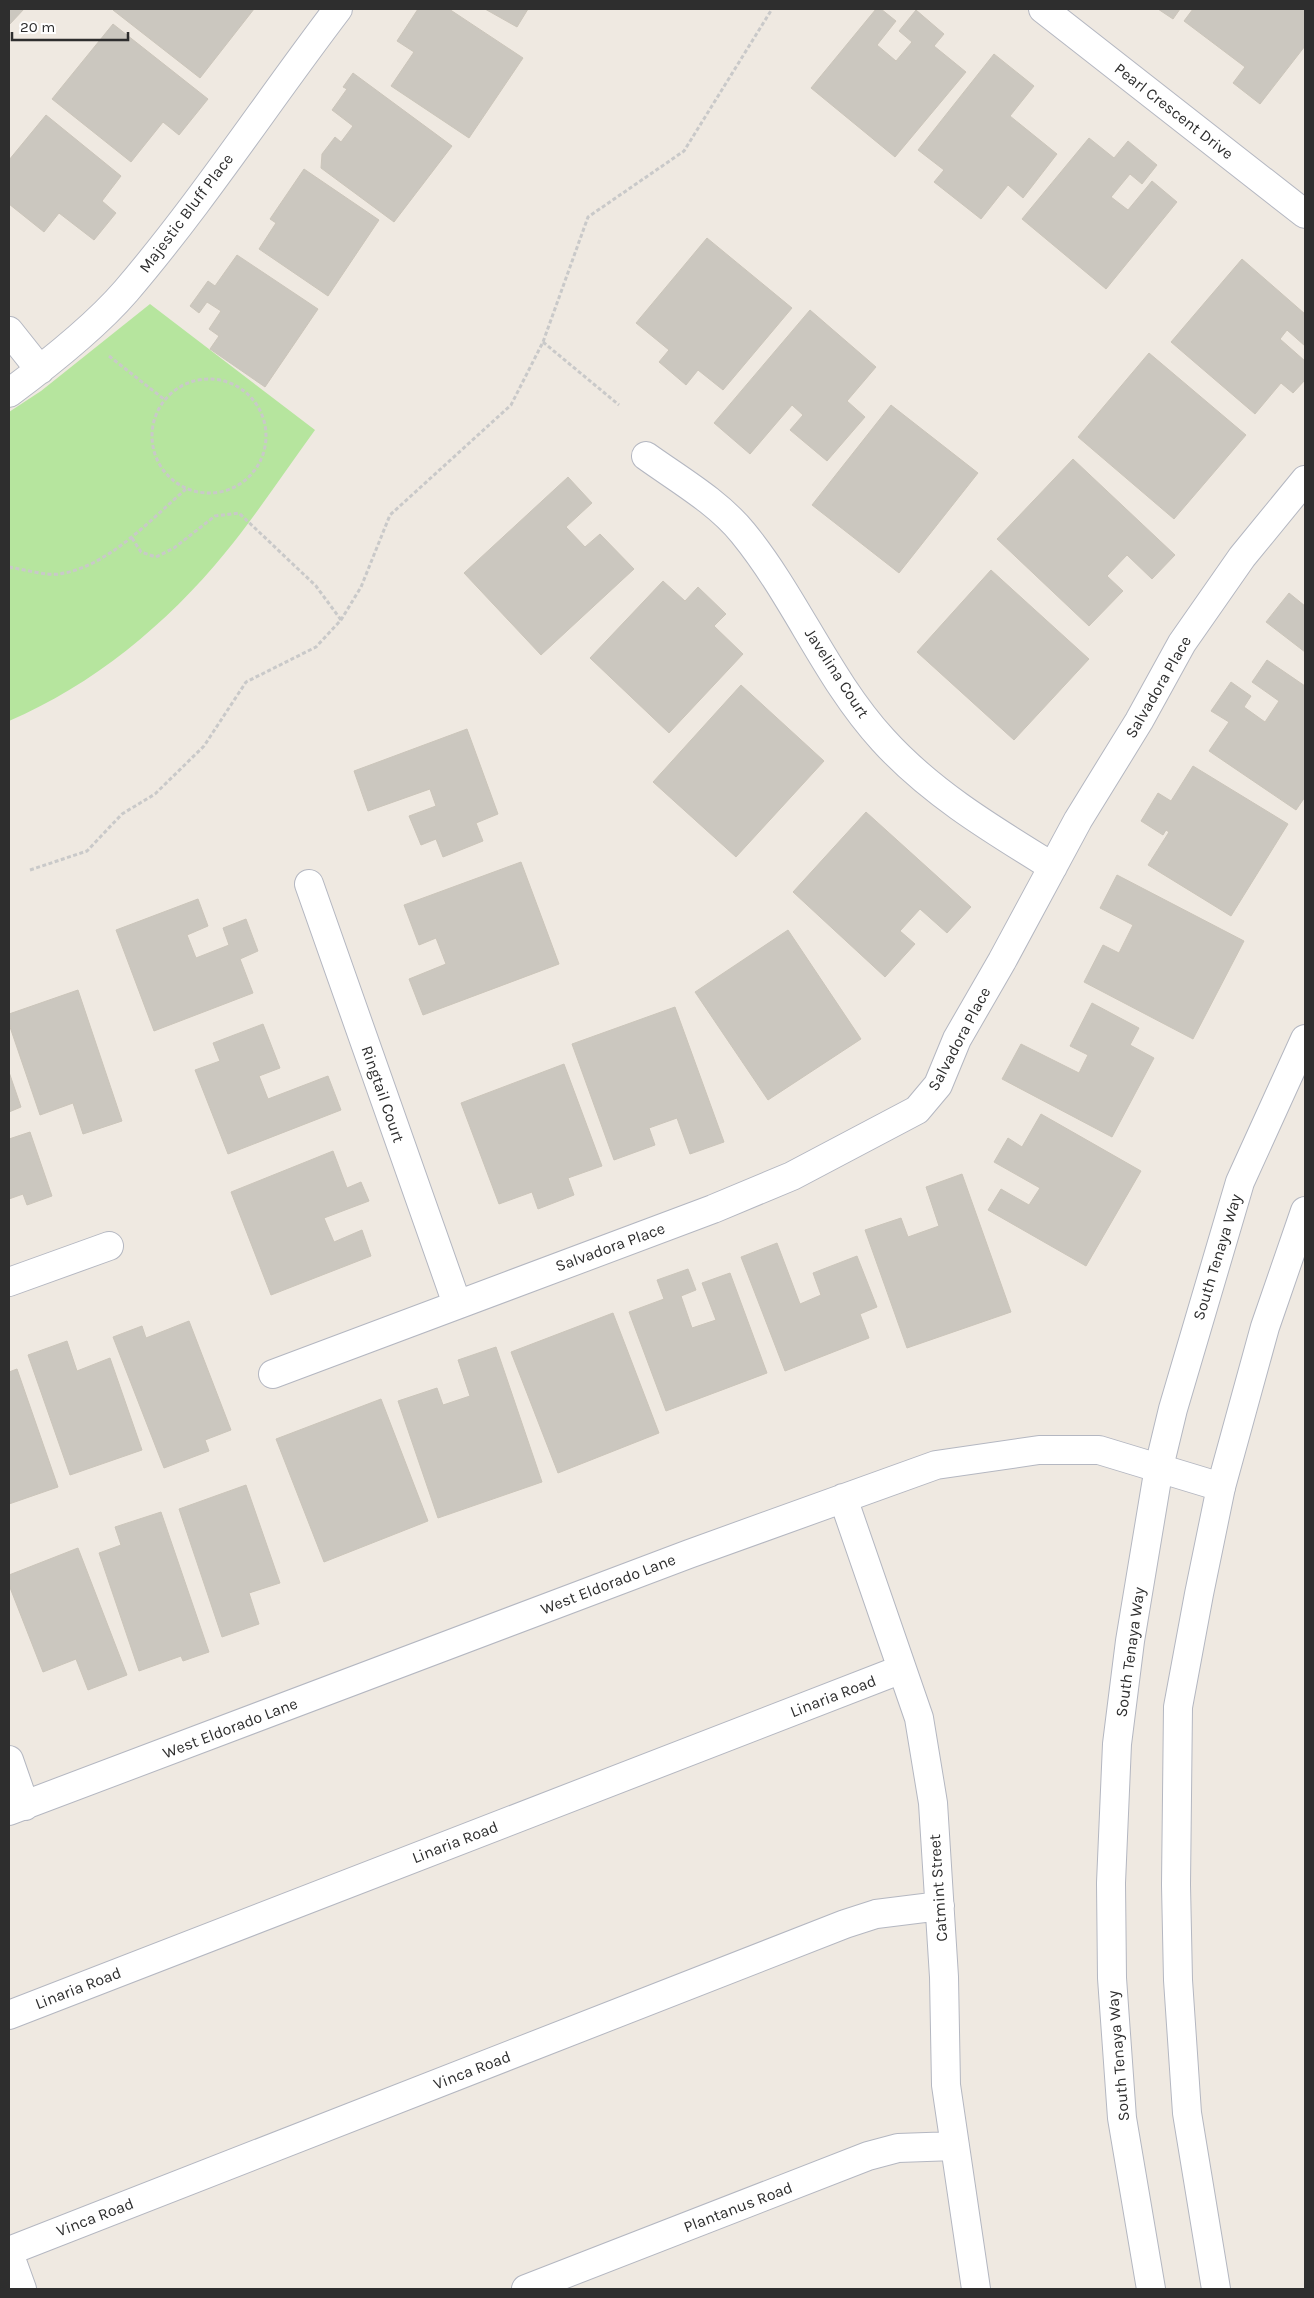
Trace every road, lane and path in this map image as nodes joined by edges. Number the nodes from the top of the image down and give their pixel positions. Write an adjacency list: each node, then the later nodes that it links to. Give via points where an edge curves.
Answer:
1 (338, 9): 8 (street, Majestic Bluff Place, via 125,292)
2 (772, 9): 6 (path, via 684,151 588,217)
3 (1043, 9): 4 (street, Pearl Crescent Drive)
4 (1305, 214)
5 (9, 331): 8 (street)
6 (543, 342): 11 (path); 17 (path, via 511,405 390,515 362,587)
7 (104, 353): 10 (path)
8 (40, 370): 9 (street, Majestic Bluff Place)
9 (9, 393)
10 (164, 400): 14 (path, via 152,424 151,443 158,462 170,478); 14 (path, via 172,391 190,381 209,378 228,381 257,403 264,419 267,438 263,456 254,471 240,484 224,491 205,493)
11 (619, 405)
12 (646, 456): 18 (street, Javelina Court, via 712,504 742,532 774,574 848,694 883,740 922,778 978,820)
13 (1305, 480): 18 (street, Salvadora Place, via 1242,557 1182,643)
14 (186, 489): 15 (path)
15 (132, 538): 16 (path, via 86,565 57,574); 17 (path, via 141,552 156,557 174,548 215,516 239,513 316,586)
16 (9, 566)
17 (341, 620): 19 (path, via 316,647 246,682 204,746 155,794 122,814 86,851)
18 (1053, 867): 25 (street, Salvadora Place, via 957,1039 938,1085 917,1110 792,1176)
19 (30, 870)
20 (309, 884): 25 (street, Ringtail Court)
21 (1305, 1039): 27 (street, South Tenaya Way, via 1240,1182)
22 (1305, 1211): 28 (street, via 1265,1327)
23 (109, 1246): 24 (street)
24 (9, 1282)
25 (457, 1304): 26 (street, Salvadora Place)
26 (273, 1374)
27 (1159, 1467): 28 (street, West Eldorado Lane); 29 (street, West Eldorado Lane, via 1099,1450 1039,1450 936,1465); 40 (street, South Tenaya Way, via 1130,1641 1117,1744 1111,1883 1112,1978 1122,2118)
28 (1222, 1487): 41 (street, via 1198,1594 1178,1707 1176,1885 1178,1980 1187,2113)
29 (843, 1498): 30 (street, Catmint Street); 32 (street, West Eldorado Lane)
30 (902, 1669): 33 (street, Catmint Street, via 919,1718 933,1803); 34 (street, Linaria Road)
31 (9, 1760): 32 (street)
32 (17, 1808)
33 (940, 1906): 35 (street, Catmint Street, via 946,2085); 36 (street, Vinca Road, via 876,1914 845,1924)
34 (9, 2015)
35 (955, 2146): 38 (street, Plantanus Road, via 898,2148 868,2156); 39 (street, Catmint Street)
36 (9, 2252): 37 (street)
37 (22, 2289)
38 (526, 2289)
39 (976, 2289)
40 (1151, 2289)
41 (1216, 2289)

